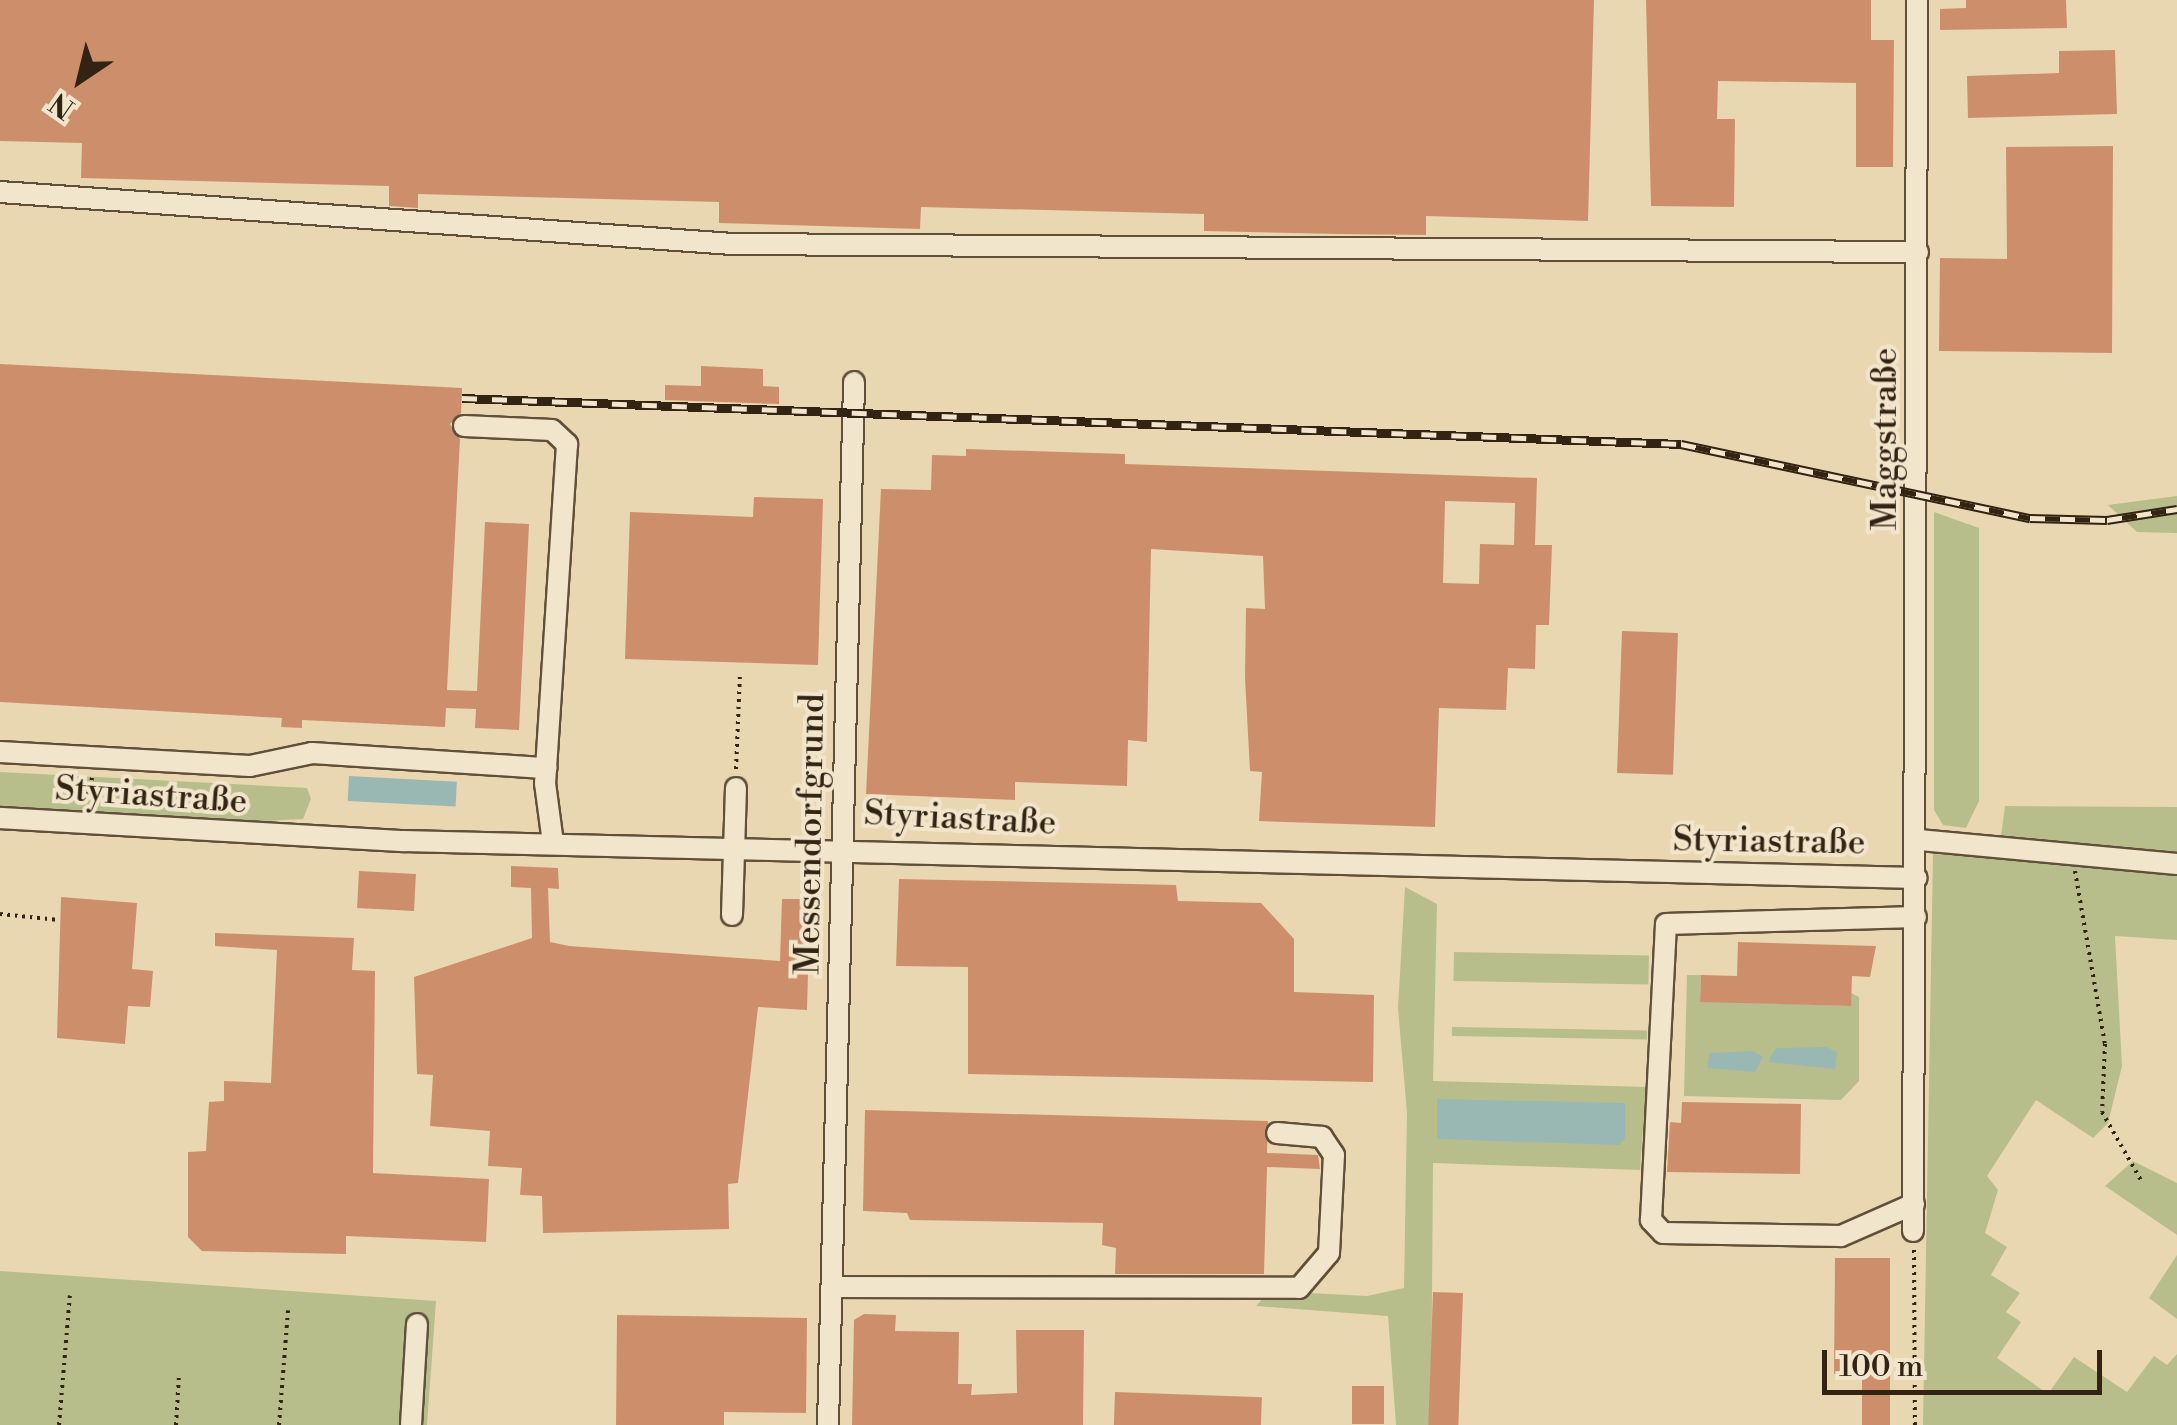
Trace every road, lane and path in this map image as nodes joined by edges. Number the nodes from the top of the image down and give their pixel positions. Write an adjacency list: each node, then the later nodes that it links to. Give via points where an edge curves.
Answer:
1 (1918, 0): 3 (street, Maggstraße)
2 (0, 192): 3 (street, via 732,244)
3 (1918, 252): 13 (street, Maggstraße)
4 (854, 382): 16 (street, Messendorfgrund)
5 (464, 426): 8 (street, via 552,430 567,444)
6 (740, 676): 10 (path)
7 (0, 752): 8 (street, via 250,766 312,753)
8 (547, 768): 14 (street)
9 (92, 777): 11 (path)
10 (736, 788): 15 (street)
11 (82, 812)
12 (0, 818): 14 (street, Styriastraße, via 156,832)
13 (1919, 840): 17 (street); 19 (street, Maggstraße)
14 (554, 843): 15 (street, Styriastraße)
15 (731, 844): 16 (street, Styriastraße); 21 (street)
16 (843, 846): 19 (street, Styriastraße); 28 (street, Messendorfgrund)
17 (2072, 856): 18 (street); 25 (path, via 2105,1044 2102,1112)
18 (2177, 864)
19 (1917, 878): 22 (street, Maggstraße)
20 (0, 914): 23 (path)
21 (732, 915)
22 (1916, 918): 26 (street, Maggstraße); 26 (street, via 1666,924 1651,1220 1664,1234 1840,1236)
23 (60, 920)
24 (1278, 1133): 28 (street, via 1322,1137 1334,1155 1330,1253 1299,1288)
25 (2142, 1182)
26 (1914, 1204): 27 (street, Maggstraße)
27 (1914, 1231): 38 (path)
28 (832, 1287): 37 (street, Messendorfgrund)
29 (70, 1295): 33 (path)
30 (288, 1310): 35 (path)
31 (418, 1324): 36 (street)
32 (179, 1375): 34 (path)
33 (59, 1425)
34 (176, 1425)
35 (279, 1425)
36 (411, 1425)
37 (828, 1425)
38 (1916, 1425)

